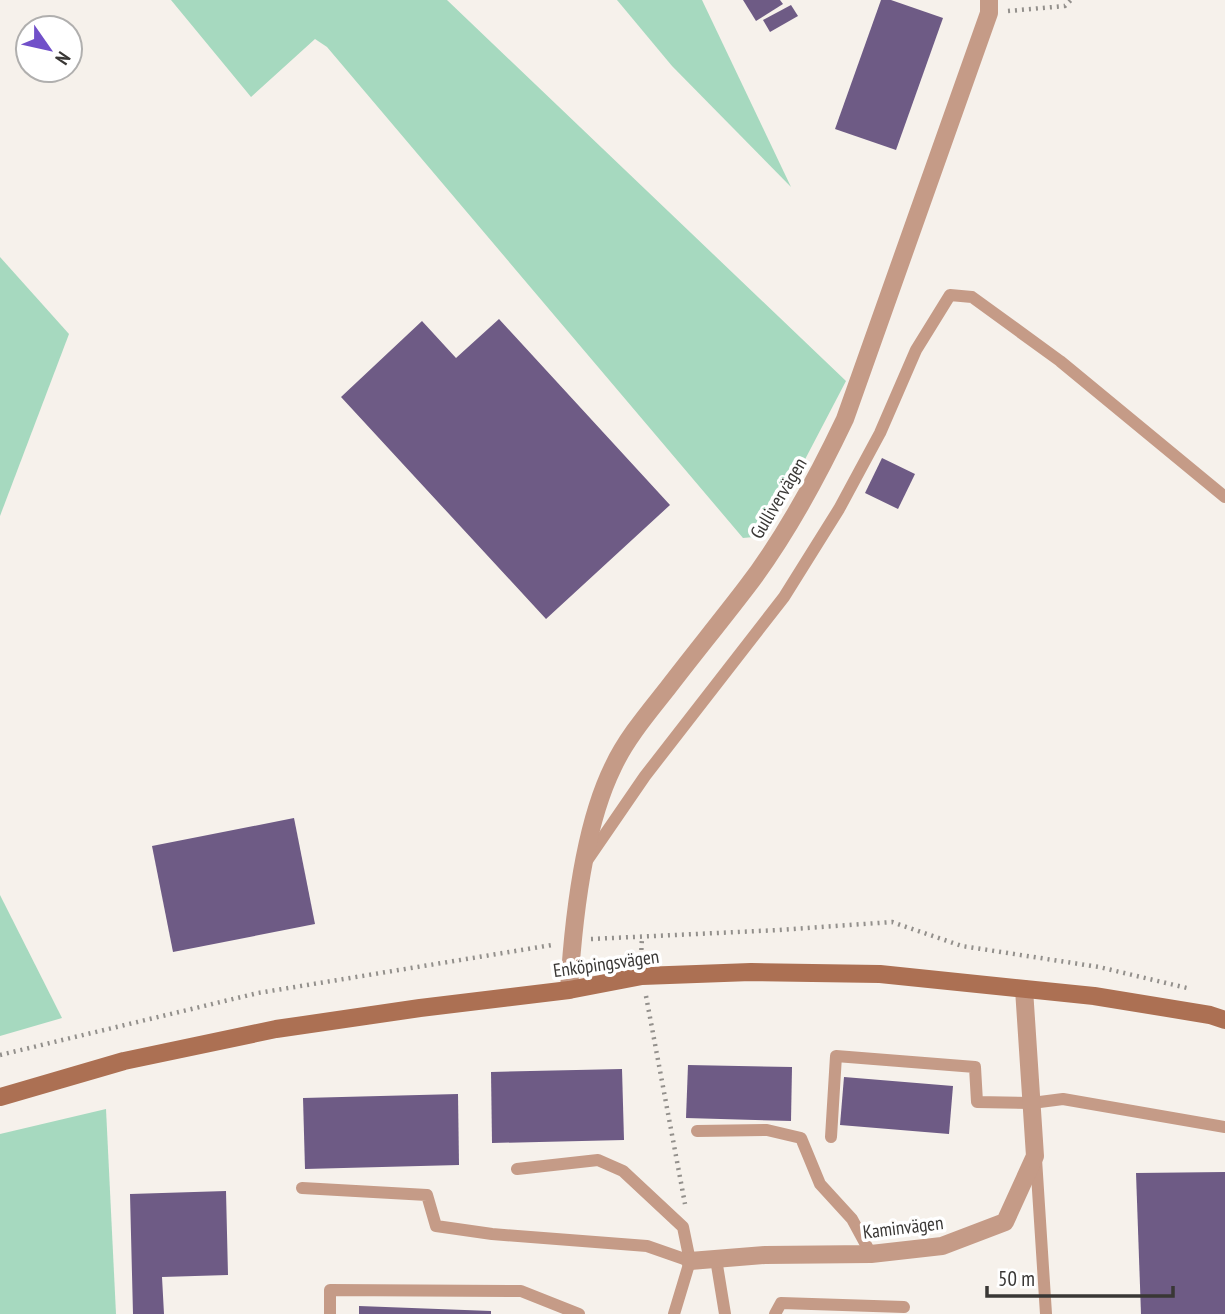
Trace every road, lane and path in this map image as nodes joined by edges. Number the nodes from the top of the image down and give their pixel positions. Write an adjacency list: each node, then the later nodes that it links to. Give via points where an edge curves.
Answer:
1 (1071, 0): 2 (path, via 1065,6)
2 (989, 3): 4 (street, Gullivervägen, via 845,419 790,522 613,767 591,827)
3 (1225, 496): 4 (lane, via 1060,361 972,297 950,295 916,350 880,433 839,509 784,597 645,776)
4 (586, 862): 5 (street, Gullivervägen)
5 (572, 942): 7 (street, Gullivervägen); 8 (path, via 892,922 962,946 1099,967); 11 (path, via 258,993)
6 (1024, 989): 7 (street, Enköpingsvägen, via 880,974 751,972 642,976); 10 (street, Enköpingsvägen, via 1094,996); 13 (street, Kaminvägen)
7 (569, 990): 12 (street, Enköpingsvägen, via 276,1029 124,1061)
8 (1200, 991)
9 (647, 1002): 20 (path)
10 (1225, 1020)
11 (0, 1055)
12 (0, 1097)
13 (1032, 1103): 14 (lane, via 1063,1099); 16 (lane, via 977,1102 975,1067 836,1056); 17 (street, Kaminvägen)
14 (1225, 1127)
15 (696, 1131): 21 (lane, via 767,1130 801,1138 820,1184 852,1219)
16 (831, 1137)
17 (1035, 1156): 21 (street, Kaminvägen, via 1005,1222 942,1246); 30 (lane)
18 (517, 1169): 23 (lane, via 598,1160 623,1171 683,1227)
19 (302, 1188): 23 (lane, via 428,1195 436,1226 647,1245)
20 (686, 1209)
21 (872, 1254): 22 (street, Kaminvägen)
22 (716, 1259): 23 (street, Kaminvägen); 28 (lane)
23 (690, 1261): 27 (lane)
24 (904, 1307): 29 (lane, via 781,1303)
25 (330, 1314): 26 (lane, via 330,1290 521,1291)
26 (579, 1314)
27 (674, 1314)
28 (725, 1314)
29 (775, 1314)
30 (1046, 1314)

